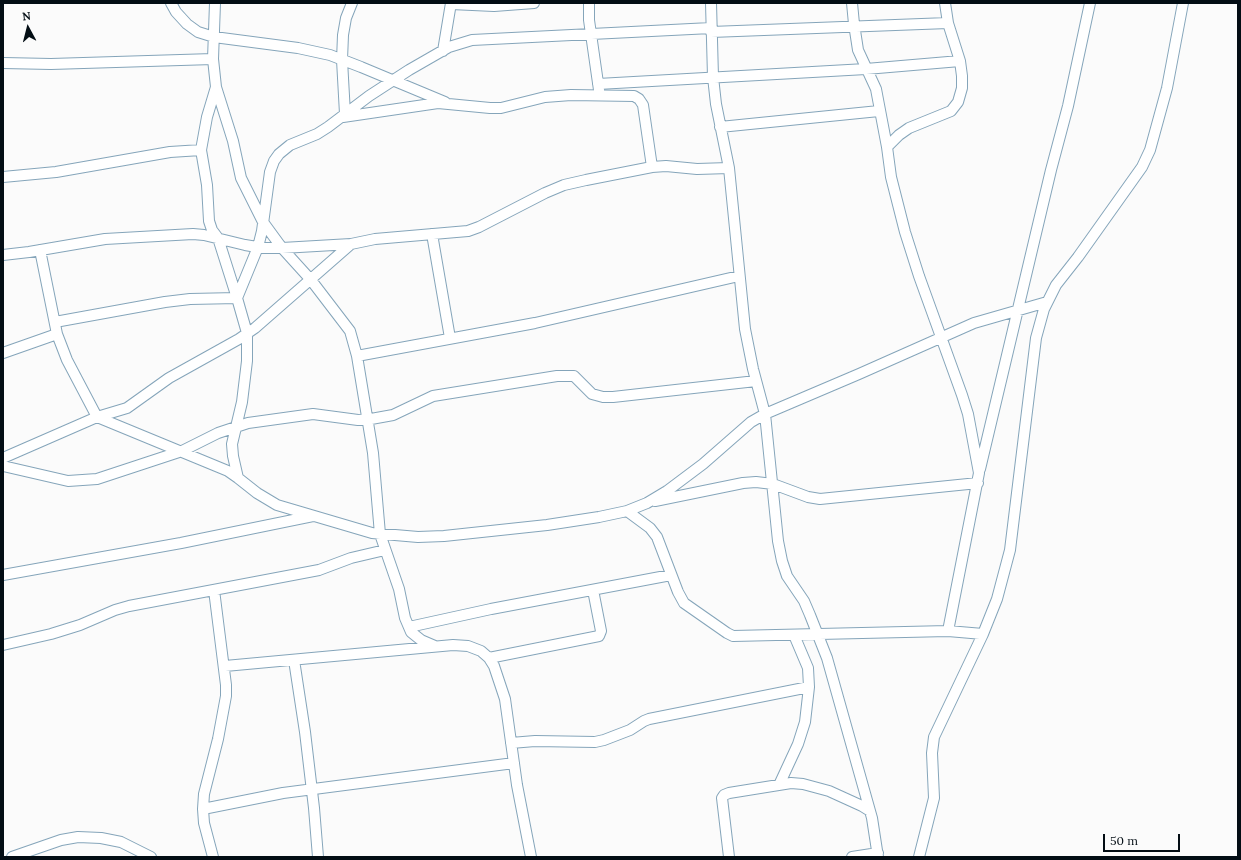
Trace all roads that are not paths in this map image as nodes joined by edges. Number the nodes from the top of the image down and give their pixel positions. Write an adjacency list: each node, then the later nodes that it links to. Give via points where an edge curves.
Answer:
1 (171, 3): 16 (street, via 187,24 198,32)
2 (215, 3): 16 (street)
3 (352, 3): 19 (street, via 343,35)
4 (534, 3): 11 (street, via 494,6)
5 (589, 3): 15 (street)
6 (711, 3): 14 (street)
7 (852, 3): 13 (street)
8 (945, 3): 12 (street)
9 (1090, 3): 49 (street, via 1068,106 1050,170)
10 (1183, 3): 48 (street, via 1167,88 1150,150 1142,167 1078,258 1056,284)
11 (451, 4): 17 (street)
12 (948, 23): 13 (street); 20 (street)
13 (854, 27): 14 (street); 22 (street, via 858,50)
14 (711, 30): 15 (street); 23 (street)
15 (591, 33): 17 (street, via 472,40); 25 (street)
16 (214, 36): 18 (street); 19 (street, via 298,48)
17 (443, 50): 24 (street)
18 (213, 59): 21 (street); 26 (street)
19 (342, 60): 24 (street); 30 (street)
20 (960, 61): 22 (street); 32 (street, via 962,88 958,102 951,111 909,128)
21 (3, 63)
22 (866, 69): 23 (street); 29 (street, via 876,90)
23 (713, 77): 25 (street); 31 (street)
24 (393, 80): 28 (street); 30 (street)
25 (598, 84): 27 (street)
26 (216, 87): 33 (street); 37 (street, via 241,178)
27 (599, 95): 28 (street, via 545,97 501,108); 34 (street, via 634,96 639,99 643,105)
28 (447, 103): 30 (street)
29 (879, 111): 31 (street); 32 (street)
30 (343, 116): 37 (street, via 317,134 290,145 279,154 270,172)
31 (720, 127): 35 (street)
32 (887, 147): 54 (street, via 891,177 905,232)
33 (201, 150): 36 (street, via 170,152 56,172); 39 (street, via 208,185 209,221)
34 (652, 167): 35 (street); 38 (street, via 564,185 479,227 468,231)
35 (729, 168): 45 (street)
36 (3, 177)
37 (263, 222): 41 (street); 42 (street)
38 (432, 234): 40 (street, via 374,239); 53 (street)
39 (218, 238): 41 (street); 43 (street, via 193,234 129,237); 47 (street)
40 (352, 244): 42 (street); 46 (street)
41 (258, 247): 42 (street); 47 (street)
42 (282, 248): 46 (street)
43 (40, 250): 44 (street); 50 (street)
44 (3, 255)
45 (739, 276): 53 (street, via 579,314); 57 (street, via 745,329)
46 (311, 280): 51 (street); 56 (street, via 350,332)
47 (238, 298): 50 (street, via 165,302); 51 (street)
48 (1048, 302): 49 (street); 80 (street, via 1036,338 1010,550 997,599)
49 (1018, 310): 54 (street, via 974,323); 66 (street)
50 (55, 322): 52 (street)
51 (247, 333): 59 (street, via 169,378 127,408); 61 (street, via 245,384)
52 (57, 334): 55 (street); 59 (street, via 67,360)
53 (450, 338): 56 (street)
54 (941, 338): 58 (street); 66 (street, via 964,401)
55 (3, 353)
56 (357, 356): 60 (street)
57 (756, 381): 58 (street); 60 (street, via 613,398 592,394 574,376 557,376 433,396 393,415)
58 (765, 414): 67 (street); 68 (street, via 751,422 703,464)
59 (97, 418): 62 (street); 63 (street)
60 (368, 420): 61 (street, via 313,414); 71 (street)
61 (236, 426): 62 (street); 65 (street, via 232,456)
62 (182, 451): 64 (street, via 84,481 68,481); 65 (street)
63 (3, 458)
64 (3, 466)
65 (238, 478): 70 (street, via 277,505)
66 (978, 478): 67 (street, via 820,499); 78 (street)
67 (773, 484): 68 (street, via 743,483); 79 (street, via 782,561 787,576 804,601)
68 (647, 503): 69 (street)
69 (626, 511): 71 (street, via 547,525 444,536); 74 (street, via 641,520 653,532)
70 (315, 516): 71 (street); 73 (street)
71 (380, 534): 72 (street)
72 (385, 550): 75 (street, via 351,558 319,570); 77 (street)
73 (3, 575)
74 (671, 575): 76 (street); 81 (street, via 684,603 733,636)
75 (214, 590): 82 (street, via 129,606 51,634); 86 (street)
76 (593, 590): 77 (street); 84 (street, via 601,631 599,636)
77 (409, 627): 83 (street, via 421,640)
78 (948, 631): 79 (street); 80 (street)
79 (818, 634): 81 (street); 93 (street)
80 (984, 634): 102 (street, via 934,737 934,798)
81 (794, 635): 87 (street, via 808,668)
82 (3, 645)
83 (435, 646): 84 (street, via 468,646 481,651); 85 (street)
84 (489, 658): 88 (street, via 505,699)
85 (294, 660): 86 (street); 91 (street)
86 (225, 666): 92 (street, via 226,696 204,794)
87 (809, 687): 88 (street, via 644,721 630,730 595,742); 90 (street, via 805,722)
88 (511, 743): 89 (street)
89 (514, 763): 91 (street); 99 (street)
90 (779, 785): 93 (street, via 791,783 814,786); 100 (street, via 724,795 722,798)
91 (312, 790): 92 (street); 98 (street)
92 (203, 809): 97 (street)
93 (870, 811): 94 (street)
94 (878, 855): 101 (street)
95 (12, 857): 96 (street, via 61,840 78,837 121,842)
96 (151, 857)
97 (213, 857)
98 (318, 857)
99 (531, 857)
100 (729, 857)
101 (852, 857)
102 (919, 857)

